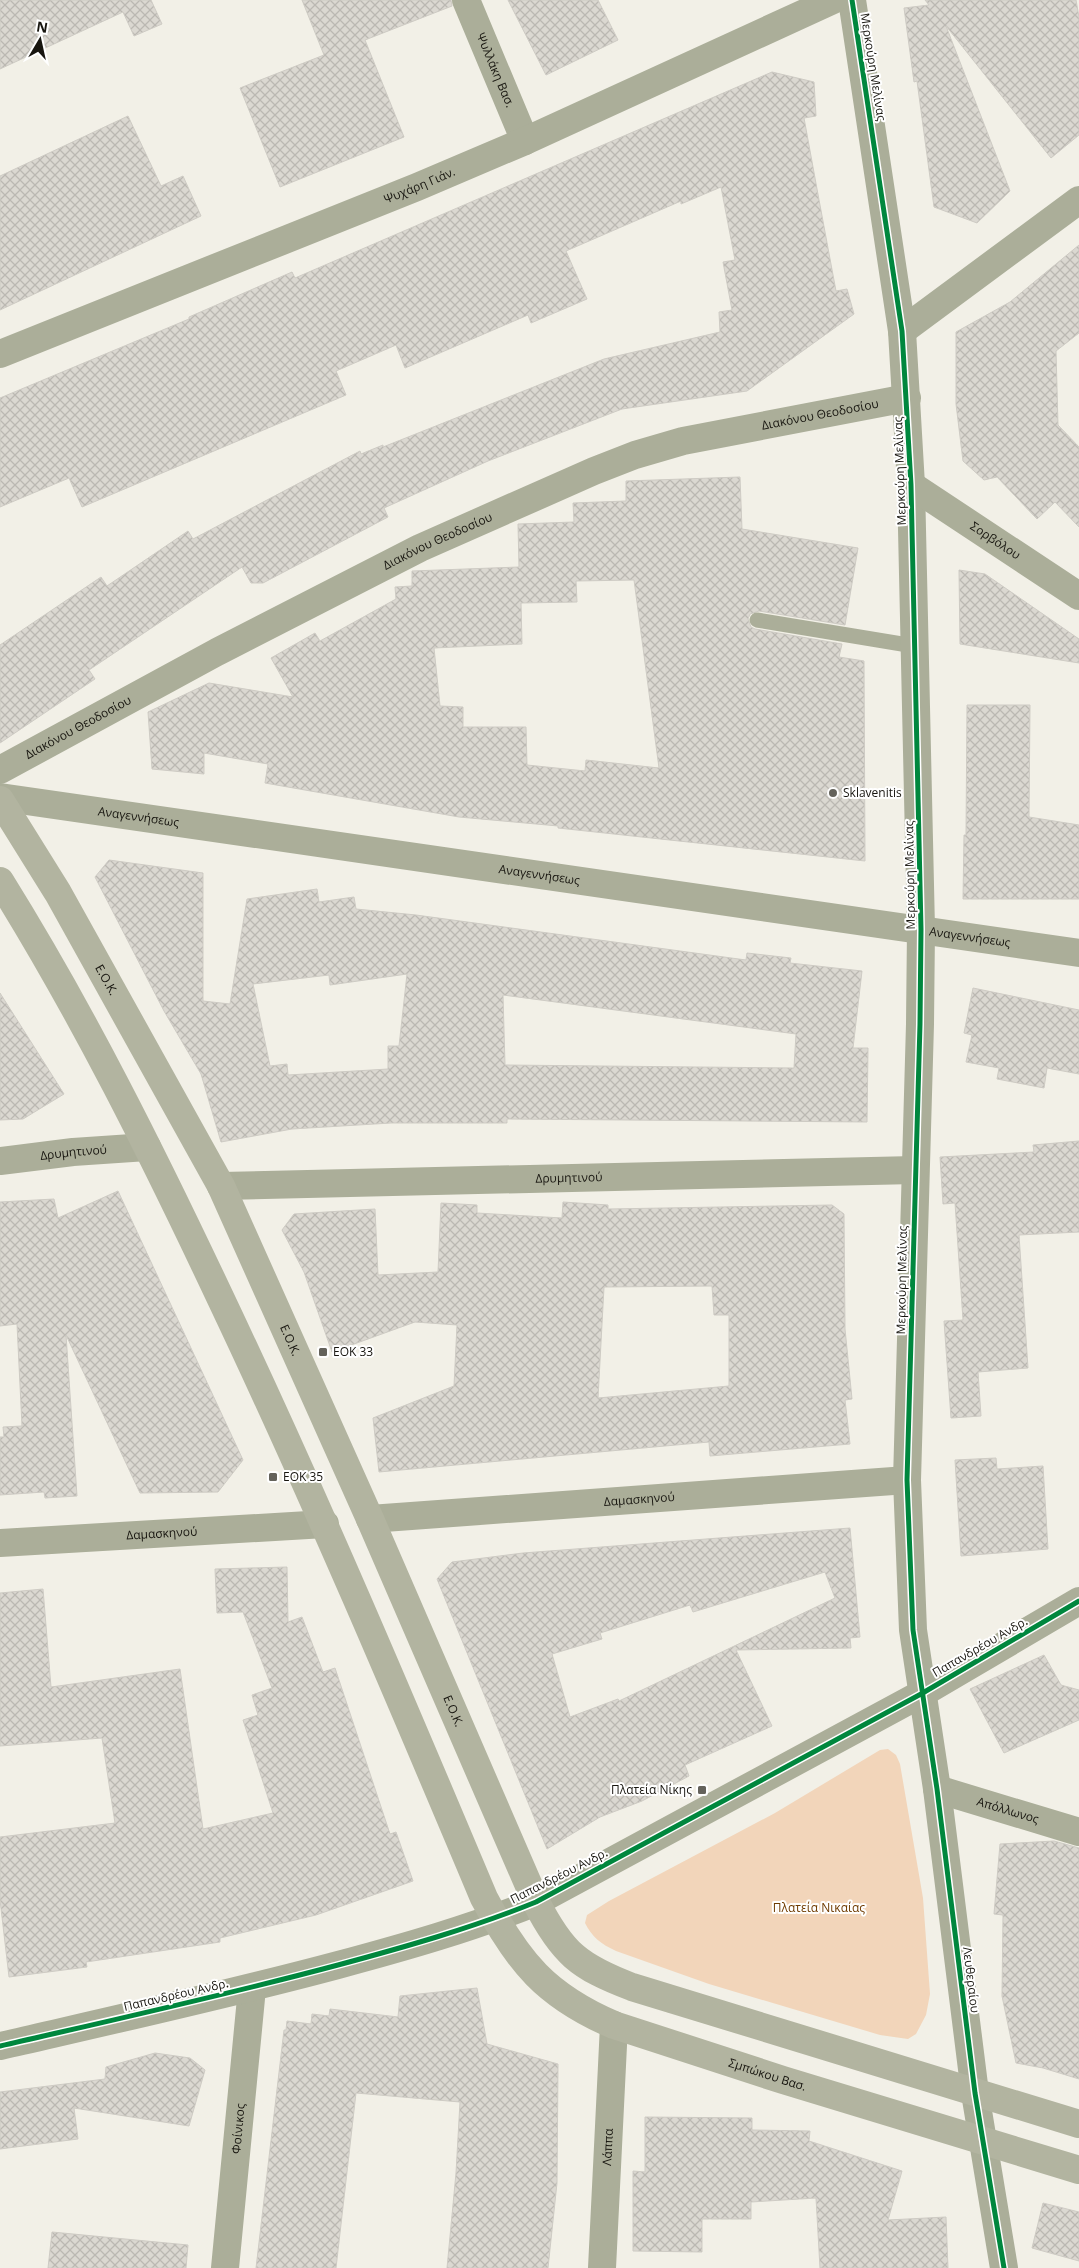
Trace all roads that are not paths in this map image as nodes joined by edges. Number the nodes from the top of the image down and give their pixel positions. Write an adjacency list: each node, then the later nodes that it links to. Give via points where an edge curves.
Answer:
1 (466, 0): 4 (street, Ψυλλάκη Βασ.)
2 (833, 0): 4 (street, Ψυχάρη Γιάν.)
3 (852, 0): 6 (street, Μερκούρη Μελίνας)
4 (525, 141): 7 (street, Ψυχάρη Γιάν.)
5 (1079, 200): 6 (street)
6 (902, 331): 8 (street, Μερκούρη Μελίνας)
7 (0, 354)
8 (907, 398): 9 (street, Μερκούρη Μελίνας); 13 (street, Διακόνου Θεοδοσίου, via 683,442 635,455 586,474 420,548 208,656)
9 (912, 485): 10 (street, Σορβόλου); 12 (street, Μερκούρη Μελίνας)
10 (1079, 596)
11 (757, 620): 12 (lane)
12 (914, 646): 16 (street, Μερκούρη Μελίνας)
13 (0, 770)
14 (0, 799): 16 (street, Αναγεννήσεως); 21 (main road, Ε.Ο.Κ., via 58,893)
15 (0, 881): 18 (main road, via 67,996)
16 (921, 929): 17 (street, Αναγεννήσεως); 20 (street, Μερκούρη Μελίνας)
17 (1079, 953)
18 (147, 1147): 19 (street, Δρυμητινού); 24 (main road, via 216,1287)
19 (0, 1161)
20 (915, 1170): 21 (street, Δρυμητινού); 22 (street, Μερκούρη Μελίνας)
21 (221, 1186): 23 (main road, Ε.Ο.Κ.)
22 (908, 1480): 23 (street, Δαμασκηνού); 27 (street, Μερκούρη Μελίνας, via 913,1630)
23 (370, 1519): 30 (main road, Ε.Ο.Κ.)
24 (325, 1524): 25 (street, Δαμασκηνού); 31 (main road)
25 (0, 1543)
26 (1079, 1601): 27 (street, Παπανδρέου Ανδρ.)
27 (921, 1694): 28 (street, Λευθεραίου); 30 (street, Παπανδρέου Ανδρ.)
28 (936, 1789): 29 (street, Απόλλωνος); 35 (street, Λευθεραίου)
29 (1079, 1832)
30 (536, 1902): 31 (street, Παπανδρέου Ανδρ.); 35 (main road, via 568,1953 609,1978)
31 (495, 1919): 32 (street, Παπανδρέου Ανδρ.); 33 (main road, Σμπώκου Βασ., via 517,1954 544,1984 588,2014)
32 (252, 1988): 34 (street, Παπανδρέου Ανδρ.); 39 (street, Φοίνικος)
33 (614, 2025): 37 (main road, Σμπώκου Βασ.); 40 (street, Λάππα)
34 (0, 2046)
35 (975, 2093): 36 (main road); 37 (street, Λευθεραίου)
36 (1079, 2124)
37 (982, 2141): 38 (main road, Σμπώκου Βασ.); 41 (street, Λευθεραίου)
38 (1079, 2170)
39 (225, 2268)
40 (602, 2268)
41 (1004, 2268)

